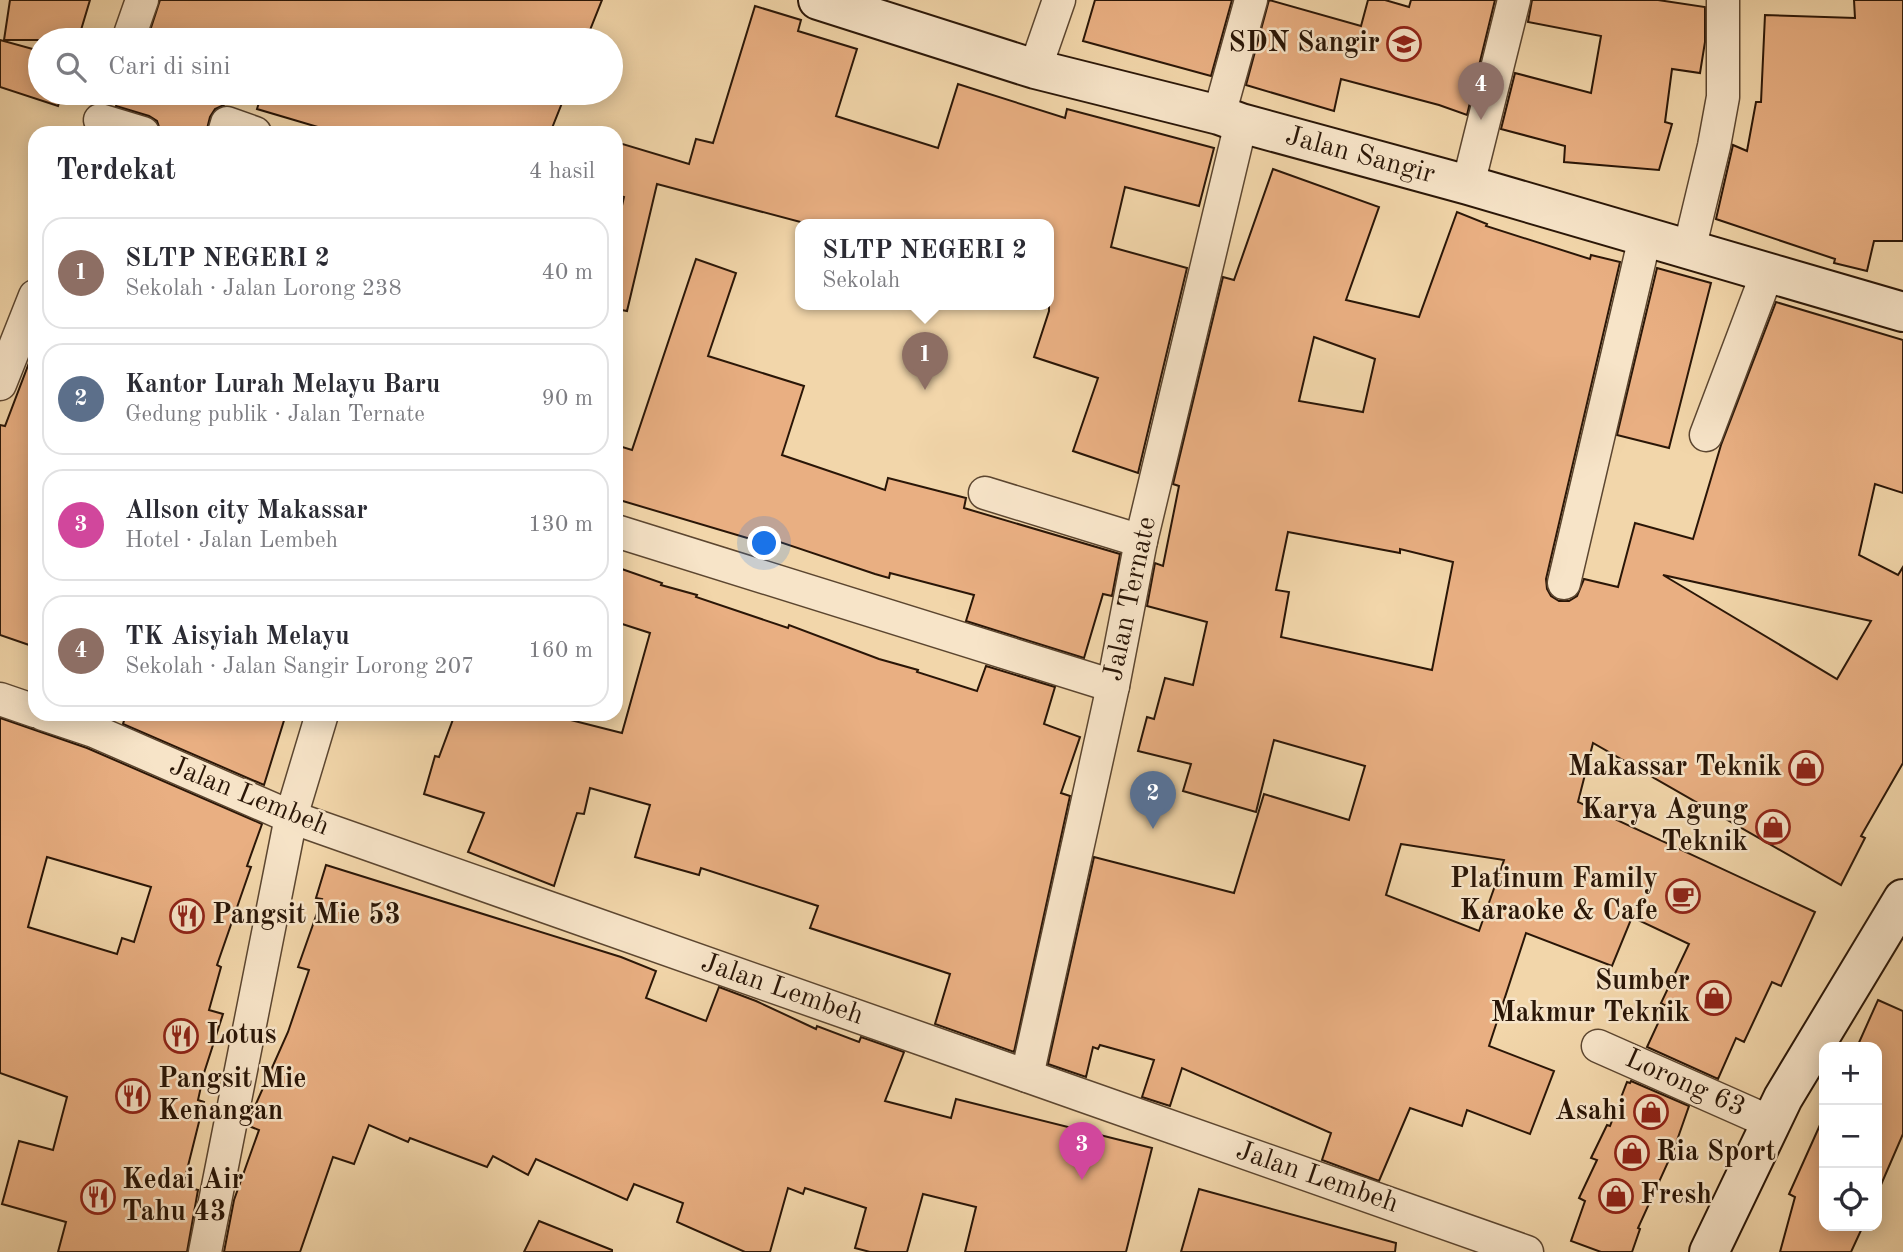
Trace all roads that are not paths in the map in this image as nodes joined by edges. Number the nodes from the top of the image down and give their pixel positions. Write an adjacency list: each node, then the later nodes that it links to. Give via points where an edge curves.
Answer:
1 (142, 0): 7 (street)
2 (1059, 0): 8 (street)
3 (1251, 0): 10 (street, Jalan Ternate)
4 (1514, 0): 12 (street)
5 (1723, 0): 14 (street, via 1723,97)
6 (834, 2): 8 (street, Jalan Sangir)
7 (132, 28)
8 (1035, 69): 10 (street, Jalan Sangir)
9 (101, 115): 11 (street)
10 (1230, 119): 12 (street, Jalan Sangir); 22 (street, Jalan Ternate)
11 (127, 126)
12 (1468, 185): 13 (street, Jalan Sangir)
13 (1644, 237): 14 (street, Jalan Sangir); 23 (street)
14 (1689, 250): 15 (street, Jalan Sangir)
15 (1768, 271): 16 (street, Jalan Sangir); 19 (street)
16 (1903, 312)
17 (28, 314): 18 (street)
18 (0, 384)
19 (1706, 435)
20 (985, 493): 22 (street)
21 (623, 533): 24 (street)
22 (1141, 541): 24 (street, Jalan Ternate)
23 (1563, 583)
24 (1113, 686): 32 (street, Jalan Ternate)
25 (0, 699): 26 (street)
26 (28, 709)
27 (64, 721): 29 (street, Jalan Lembeh)
28 (320, 721): 29 (street)
29 (291, 817): 32 (street, Jalan Lembeh); 34 (street)
30 (1903, 899): 33 (street)
31 (1598, 1046): 33 (street, Lorong 63)
32 (1027, 1076): 35 (street, Jalan Lembeh)
33 (1772, 1123): 36 (street)
34 (205, 1252)
35 (1527, 1252)
36 (1709, 1252)

